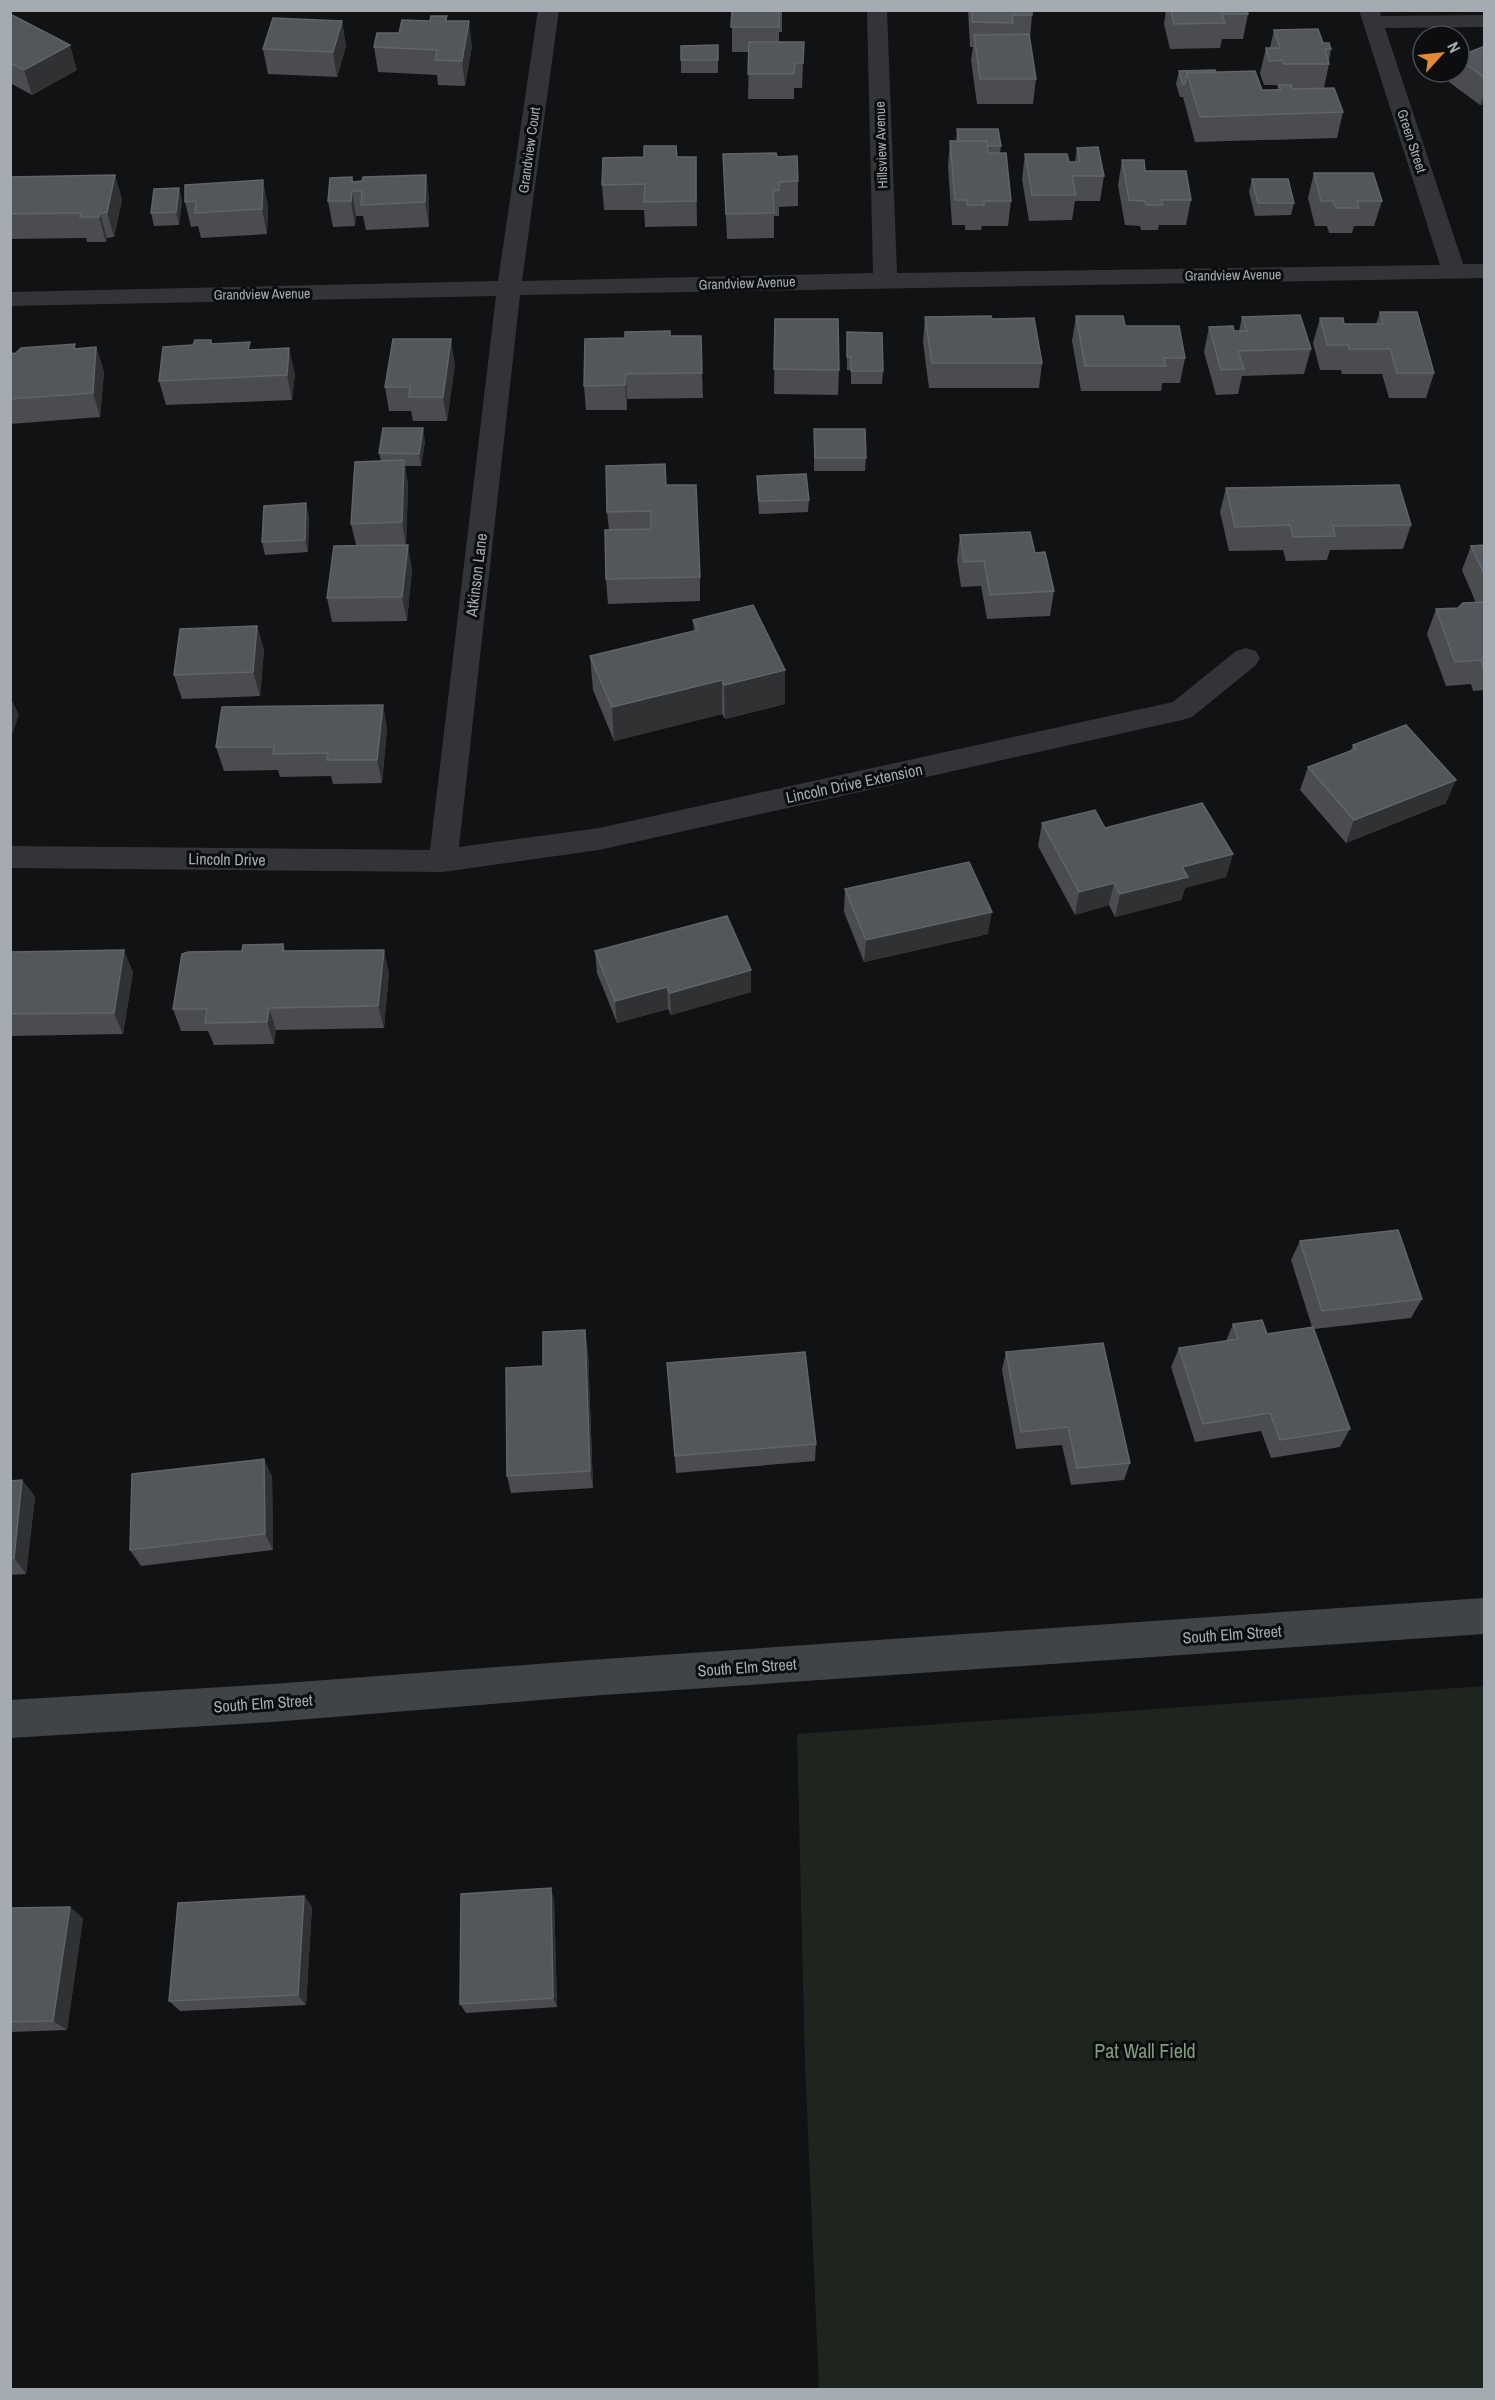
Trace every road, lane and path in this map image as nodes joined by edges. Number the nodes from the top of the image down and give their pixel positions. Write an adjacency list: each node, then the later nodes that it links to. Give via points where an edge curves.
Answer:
1 (549, 10): 8 (street, Grandview Court)
2 (877, 10): 7 (street, Hillsview Avenue)
3 (1371, 16): 4 (street); 6 (street, Green Street)
4 (1485, 21)
5 (1485, 271): 6 (street, Grandview Avenue)
6 (1454, 272): 7 (street, Grandview Avenue)
7 (885, 280): 8 (street, Grandview Avenue)
8 (509, 290): 9 (street, Grandview Avenue); 12 (street, Atkinson Lane)
9 (10, 299)
10 (1246, 658): 12 (street, Lincoln Drive Extension, via 1182,710 599,839)
11 (10, 857): 12 (street, Lincoln Drive)
12 (443, 861)
13 (1485, 1616): 14 (main road, South Elm Street)
14 (10, 1719)

